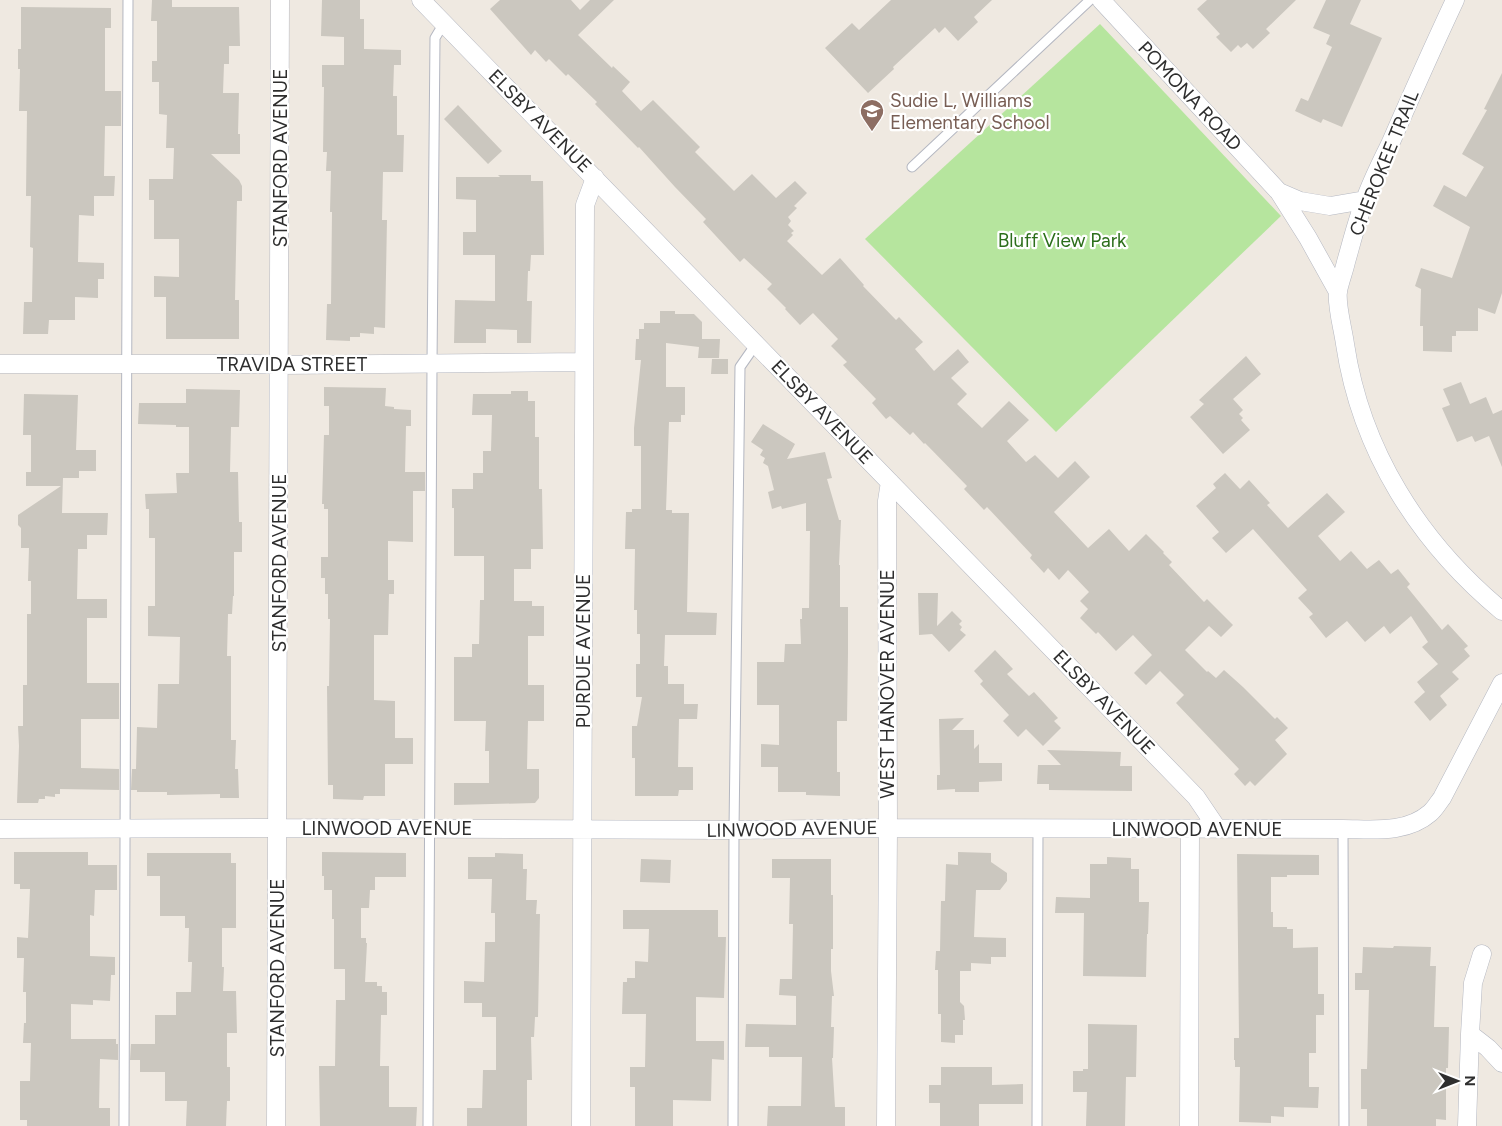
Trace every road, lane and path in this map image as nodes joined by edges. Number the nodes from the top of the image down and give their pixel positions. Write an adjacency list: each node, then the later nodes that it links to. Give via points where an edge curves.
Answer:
1 (128, 0): 16 (lane)
2 (280, 0): 18 (street, STANFORD AVENUE)
3 (421, 0): 7 (street, ELSBY AVENUE)
4 (1090, 0): 8 (lane)
5 (1101, 0): 10 (street, POMONA ROAD)
6 (1455, 0): 11 (street, CHEROKEE TRAIL)
7 (444, 24): 9 (street, ELSBY AVENUE); 17 (lane, via 435,38)
8 (912, 167)
9 (595, 178): 13 (street, ELSBY AVENUE); 14 (street, PURDUE AVENUE, via 585,205)
10 (1279, 192): 11 (street, POMONA ROAD, via 1300,202 1330,206); 12 (street, POMONA ROAD)
11 (1365, 200): 12 (street, CHEROKEE TRAIL)
12 (1338, 292): 20 (street, CHEROKEE TRAIL, via 1352,383 1378,455 1398,493 1424,531 1477,590)
13 (756, 344): 19 (street, ELSBY AVENUE); 32 (lane, via 740,367)
14 (584, 362): 17 (street, TRAVIDA STREET); 24 (street, PURDUE AVENUE)
15 (0, 364): 16 (street, TRAVIDA STREET)
16 (127, 364): 18 (street, TRAVIDA STREET); 29 (lane)
17 (432, 364): 18 (street, TRAVIDA STREET); 23 (lane)
18 (280, 365): 22 (street, STANFORD AVENUE)
19 (890, 482): 25 (street, WEST HANOVER AVENUE, via 887,501); 27 (street, ELSBY AVENUE, via 1196,797)
20 (1502, 611)
21 (1502, 683): 31 (street, LINWOOD AVENUE, via 1431,813 1415,824 1398,828)
22 (277, 828): 23 (street, LINWOOD AVENUE); 29 (street, LINWOOD AVENUE); 37 (street, STANFORD AVENUE)
23 (430, 828): 24 (street, LINWOOD AVENUE); 38 (lane)
24 (582, 828): 32 (street, LINWOOD AVENUE); 39 (street, PURDUE AVENUE)
25 (888, 828): 26 (street, LINWOOD AVENUE); 32 (street, LINWOOD AVENUE); 41 (street, WEST HANOVER AVENUE)
26 (1038, 828): 30 (street, LINWOOD AVENUE); 42 (lane)
27 (1217, 828): 30 (street, LINWOOD AVENUE); 31 (street, LINWOOD AVENUE)
28 (0, 829): 29 (street, LINWOOD AVENUE)
29 (126, 829): 36 (lane)
30 (1190, 829): 43 (street)
31 (1343, 829): 44 (lane)
32 (734, 830): 40 (lane)
33 (1482, 954): 34 (street, via 1473,983)
34 (1470, 1034): 35 (street); 45 (street)
35 (1502, 1063)
36 (124, 1126)
37 (276, 1126)
38 (428, 1126)
39 (581, 1126)
40 (733, 1126)
41 (886, 1126)
42 (1038, 1126)
43 (1189, 1126)
44 (1344, 1126)
45 (1468, 1126)

